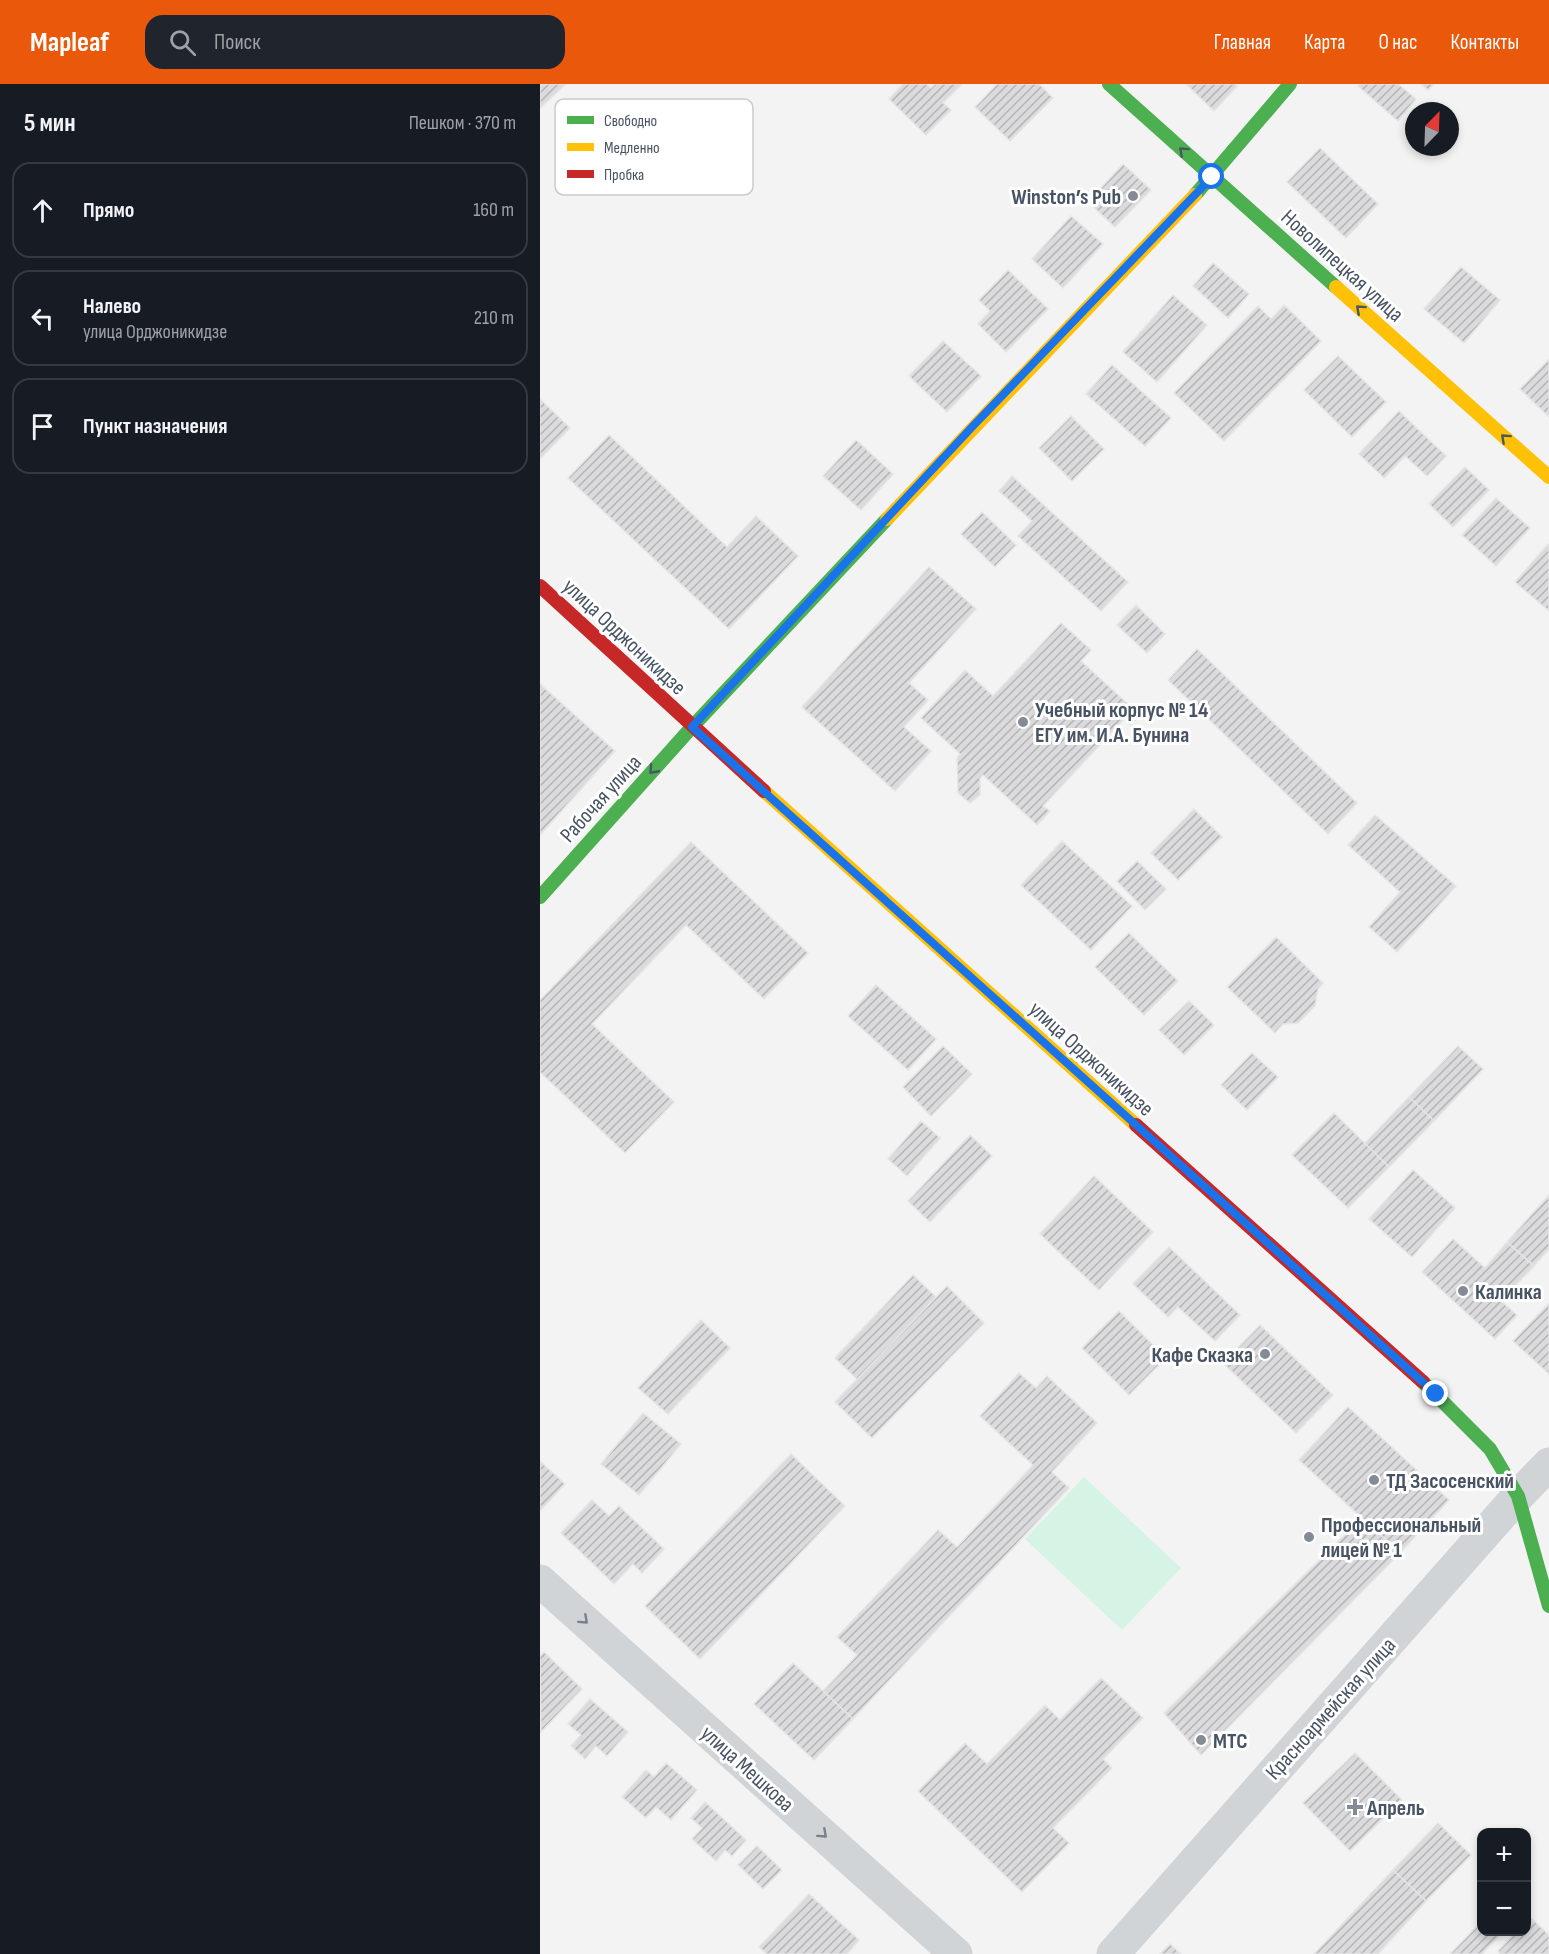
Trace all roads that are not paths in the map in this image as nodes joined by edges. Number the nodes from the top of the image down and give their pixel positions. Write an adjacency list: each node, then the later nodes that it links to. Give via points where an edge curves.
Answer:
1 (1109, 84): 3 (street, Новолипецкая улица, one-way to 1)
2 (1290, 84): 3 (street)
3 (1212, 177): 4 (street, Новолипецкая улица, one-way to 3); 6 (street, Рабочая улица)
4 (1549, 477)
5 (540, 586): 6 (street, улица Орджоникидзе)
6 (692, 727): 7 (street, Рабочая улица, one-way to 7); 9 (street, улица Орджоникидзе, via 1436,1394 1490,1449)
7 (540, 897)
8 (1549, 1464): 9 (street, Красноармейская улица)
9 (1518, 1496): 11 (street, улица Орджоникидзе); 13 (street, Красноармейская улица)
10 (540, 1581): 12 (street, улица Мешкова, one-way to 12)
11 (1549, 1606)
12 (956, 1954)
13 (1113, 1954)

